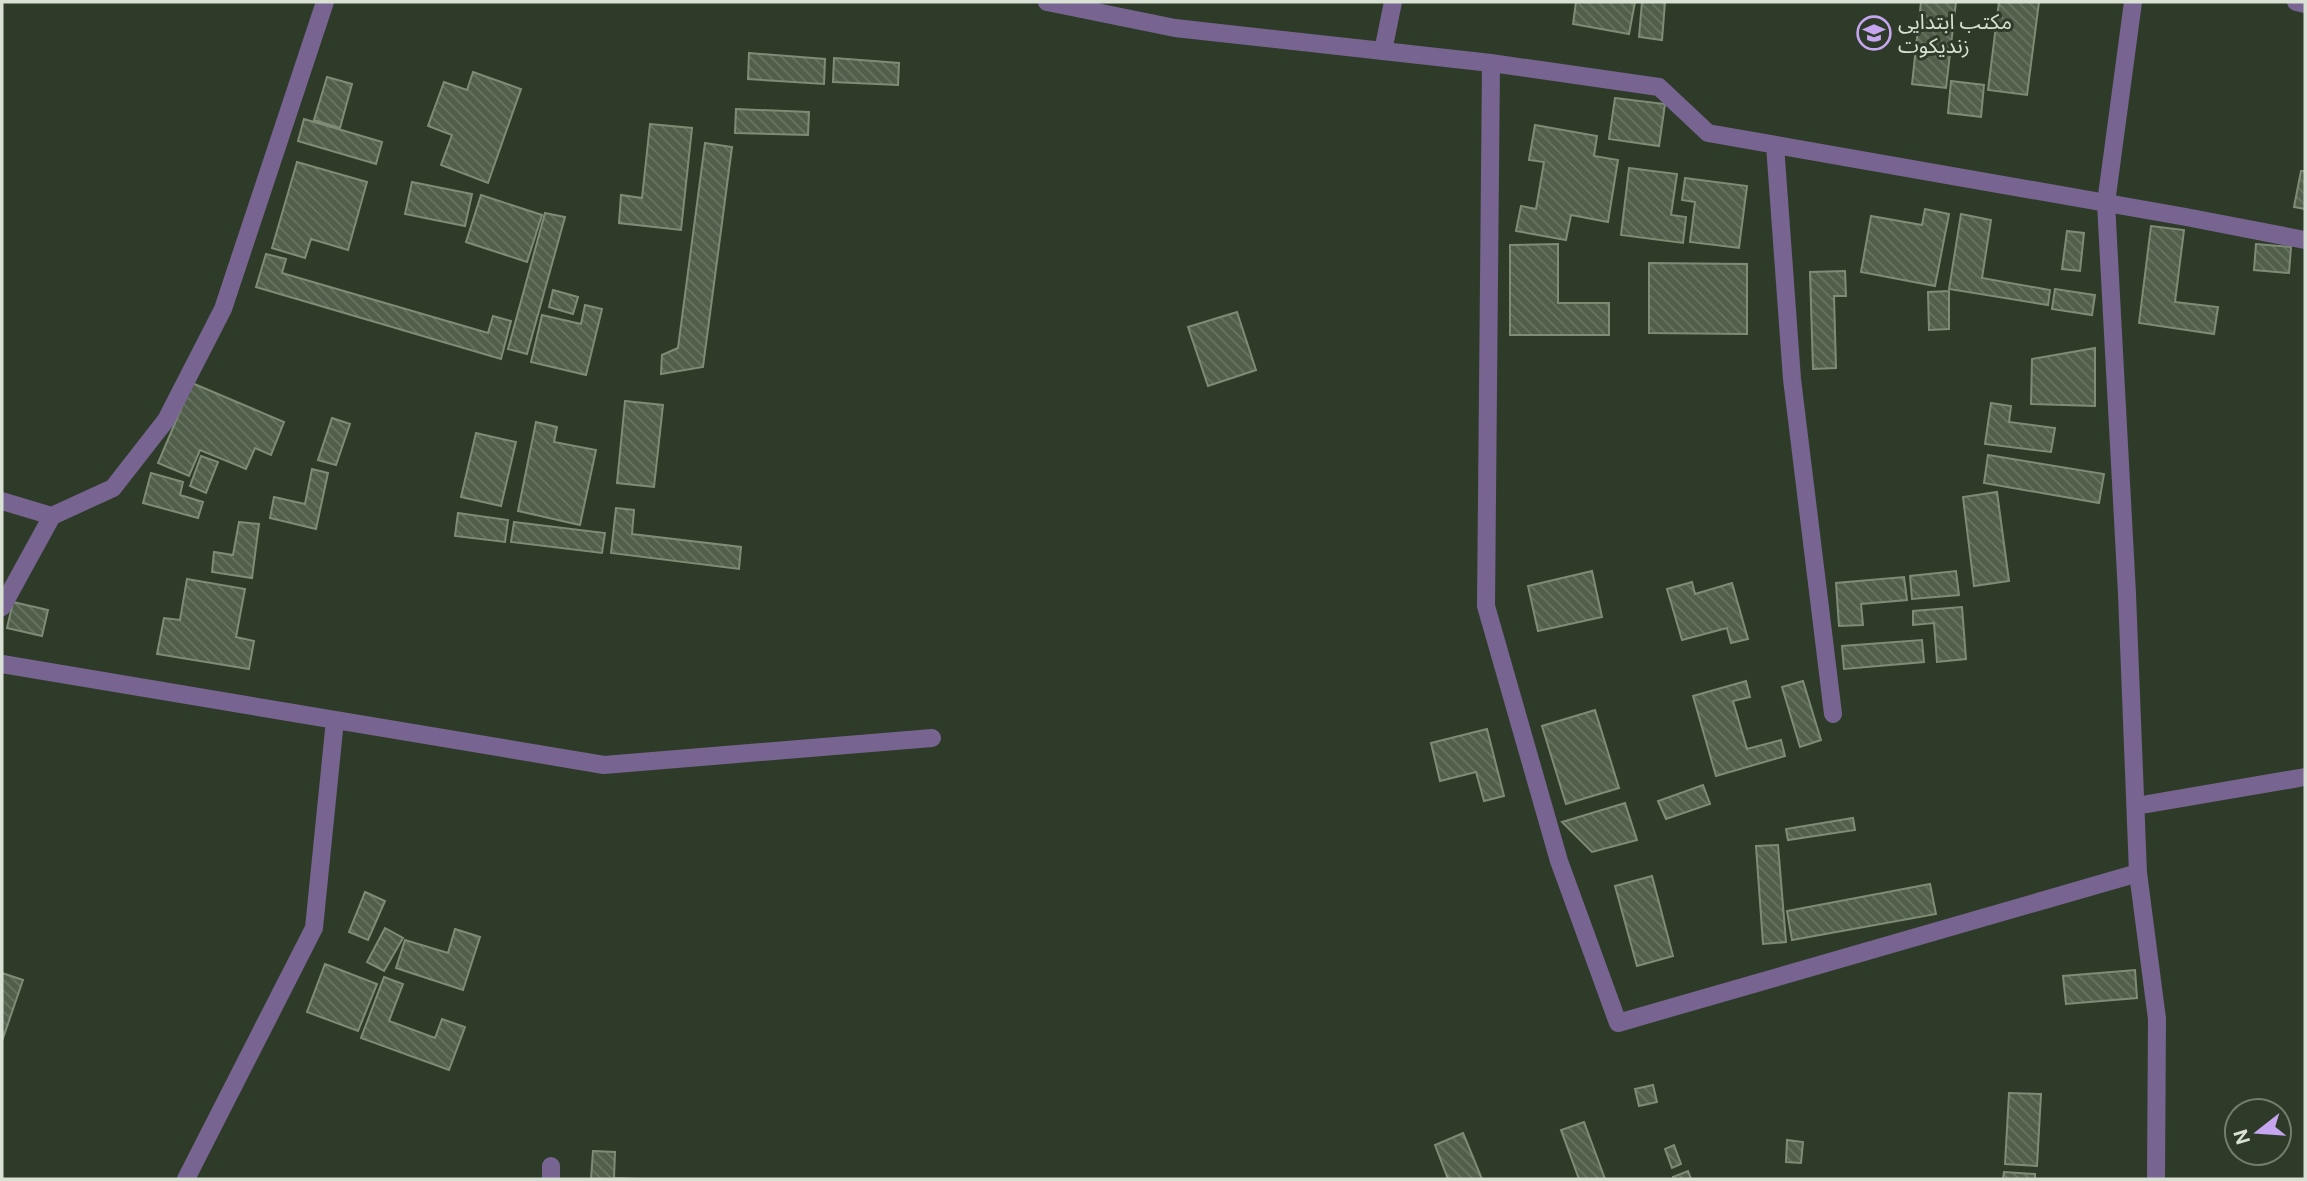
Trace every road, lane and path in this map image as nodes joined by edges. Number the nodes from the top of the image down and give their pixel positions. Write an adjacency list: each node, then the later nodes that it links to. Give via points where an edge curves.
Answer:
1 (326, 2): 13 (street, via 223,309 166,420 113,488)
2 (1047, 2): 7 (street, via 1175,28)
3 (1393, 2): 7 (street)
4 (2133, 2): 10 (street)
5 (2296, 2): 6 (street)
6 (2305, 4)
7 (1383, 51): 8 (street)
8 (1491, 63): 9 (street, via 1660,87 1708,133); 21 (street, via 1486,606 1559,861 1618,1023)
9 (1775, 145): 10 (street); 16 (street, via 1792,379)
10 (2106, 203): 11 (street); 20 (street)
11 (2305, 240)
12 (2, 501): 13 (street)
13 (52, 516): 14 (street)
14 (2, 607)
15 (2, 663): 17 (street)
16 (1833, 714)
17 (335, 720): 18 (street, via 604,765); 22 (street, via 314,928)
18 (932, 738)
19 (2305, 777): 20 (street)
20 (2136, 806): 21 (street)
21 (2138, 873): 23 (street, via 2157,1019)
22 (186, 1179)
23 (2156, 1179)

